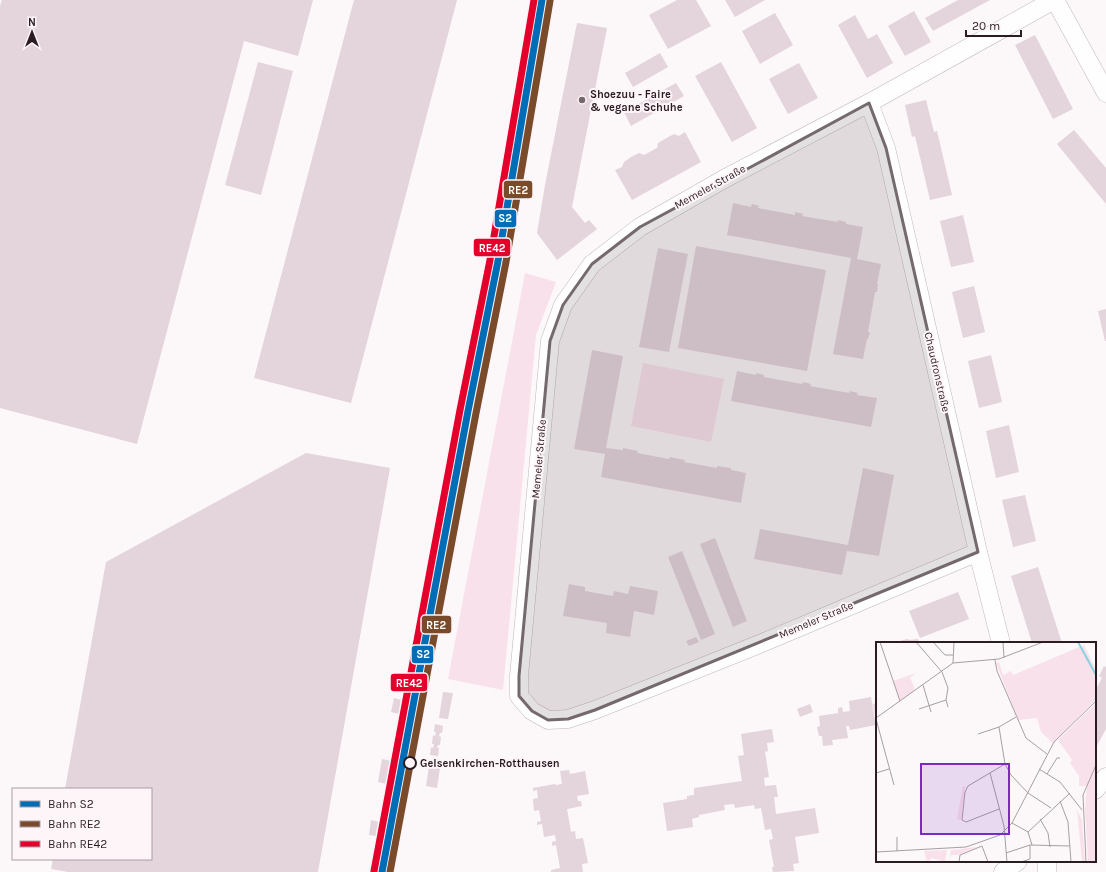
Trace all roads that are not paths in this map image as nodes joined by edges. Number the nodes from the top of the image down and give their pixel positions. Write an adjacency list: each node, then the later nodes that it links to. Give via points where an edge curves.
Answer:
1 (1054, 0): 2 (street); 3 (street, Memeler Straße)
2 (1106, 93)
3 (869, 102): 4 (street, Chaudronstraße, via 886,148); 4 (street, Memeler Straße, via 770,153 640,226 592,264 563,305 550,341 519,696 532,711 548,720 568,720 762,643)
4 (978, 552): 5 (street, Chaudronstraße)
5 (1001, 642)
6 (1106, 777): 7 (street)
7 (1096, 789)
8 (1017, 862): 9 (street)
9 (1003, 872)

